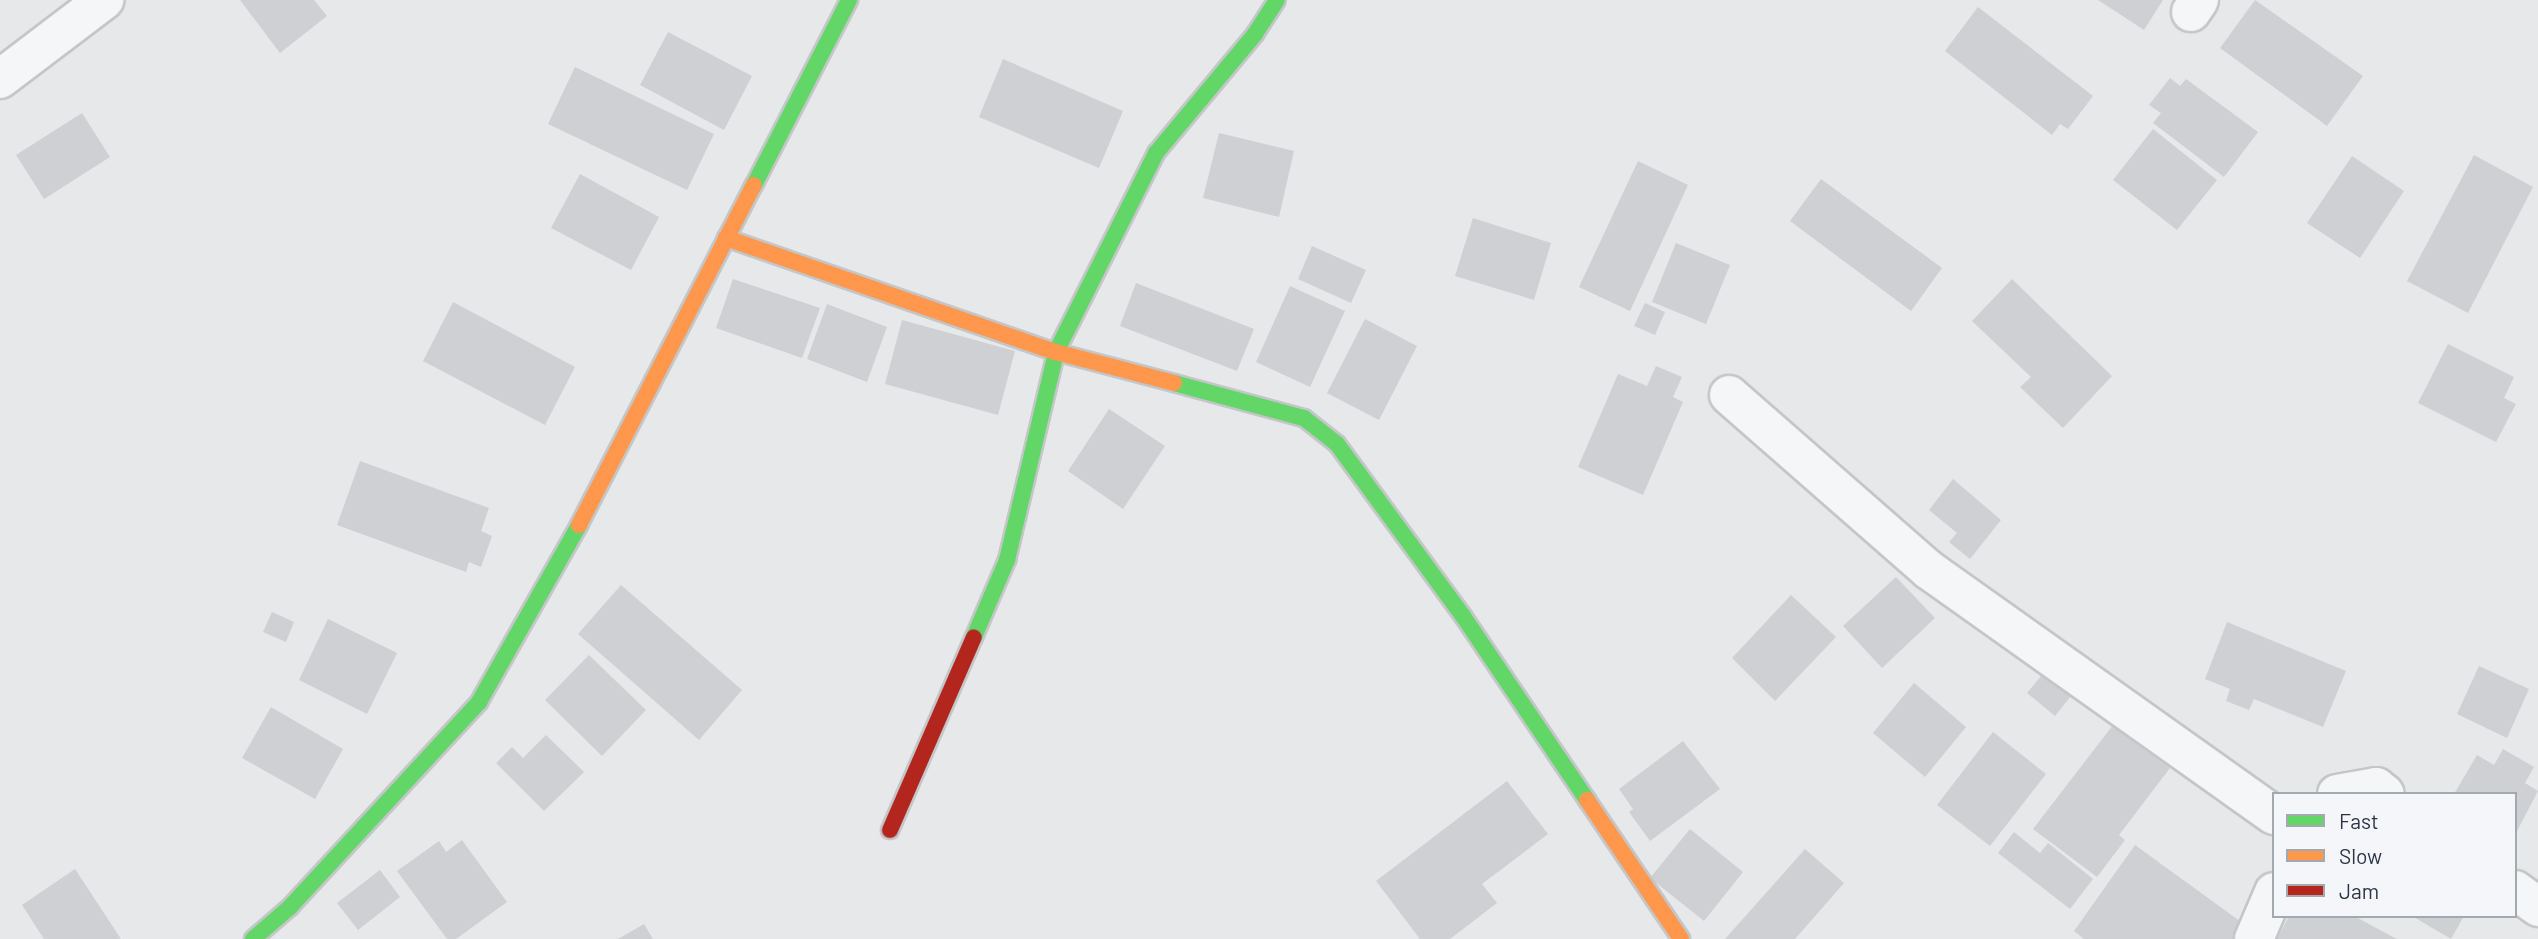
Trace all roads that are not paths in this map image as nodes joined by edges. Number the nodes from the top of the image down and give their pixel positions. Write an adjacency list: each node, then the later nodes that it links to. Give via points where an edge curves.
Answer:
1 (104, 0): 4 (street)
2 (849, 0): 5 (street)
3 (1277, 0): 6 (street, via 1255,34 1156,153)
4 (0, 79)
5 (726, 237): 6 (street); 15 (street, via 542,596 479,702 290,907)
6 (1056, 352): 11 (street, via 1007,560); 16 (street, via 1304,418 1337,444 1463,616)
7 (1729, 396): 10 (street, via 1929,570)
8 (2348, 792): 9 (street, via 2376,787)
9 (2382, 792)
10 (2272, 814)
11 (890, 830)
12 (2517, 891): 14 (street)
13 (2272, 897): 17 (street)
14 (2538, 907)
15 (253, 939)
16 (1681, 939)
17 (2254, 939)

